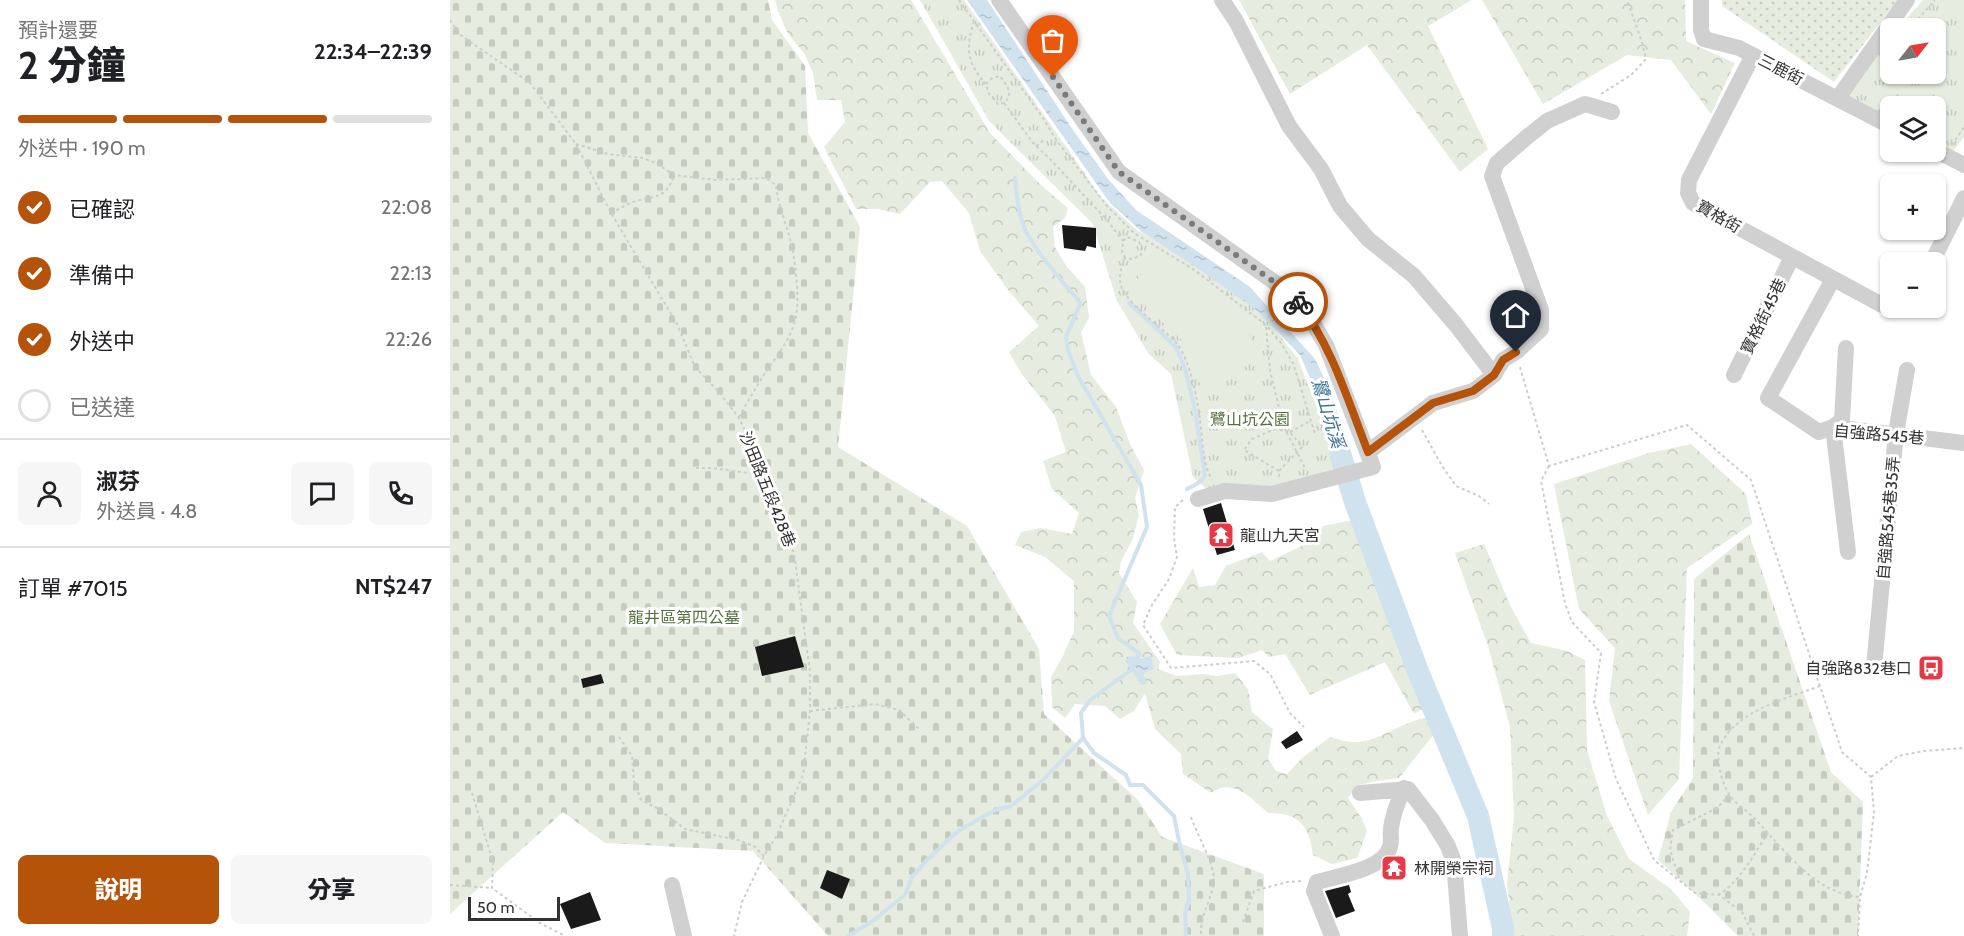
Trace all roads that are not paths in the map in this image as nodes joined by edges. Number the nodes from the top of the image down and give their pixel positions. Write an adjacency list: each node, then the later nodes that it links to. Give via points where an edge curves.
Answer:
1 (999, 0): 23 (street, via 1119,172 1291,294 1326,345)
2 (1222, 0): 18 (street, via 1289,126 1321,170 1340,206 1368,239 1414,276)
3 (1701, 0): 5 (street, 三鹿街, via 1704,39)
4 (1906, 0): 6 (street)
5 (1753, 55): 6 (street, 三鹿街); 13 (street, 寶格街, via 1689,180 1688,193 1693,204)
6 (1838, 98): 8 (street, 三鹿街)
7 (1611, 112): 18 (street, via 1585,104 1547,121 1497,163 1492,176 1541,310 1541,329 1503,360)
8 (1880, 121)
9 (1946, 156): 10 (street)
10 (1964, 165)
11 (1964, 198): 12 (street)
12 (1937, 252)
13 (1792, 257): 14 (street, 寶格街); 19 (street, 寶格街45巷)
14 (1833, 279): 15 (street, 寶格街); 20 (street, 自強路545巷, via 1767,398 1819,432)
15 (1880, 304)
16 (1846, 348): 20 (street, via 1842,420)
17 (1907, 369): 21 (street, 自強路545巷35弄)
18 (1494, 375): 23 (street, via 1473,391 1433,403)
19 (1734, 375)
20 (1833, 427): 21 (street, 自強路545巷); 25 (street)
21 (1896, 433): 22 (street, 自強路545巷); 26 (street, 自強路545巷35弄)
22 (1964, 442)
23 (1370, 460): 24 (street, via 1329,479 1272,494 1225,491)
24 (1198, 499)
25 (1848, 552)
26 (1874, 667)
27 (1404, 788): 28 (street); 31 (street, via 1396,804 1390,848 1376,863 1357,872 1317,882 1314,891); 32 (street, via 1448,846 1454,862)
28 (1360, 793)
29 (672, 885): 30 (street)
30 (684, 936)
31 (1332, 936)
32 (1460, 936)

